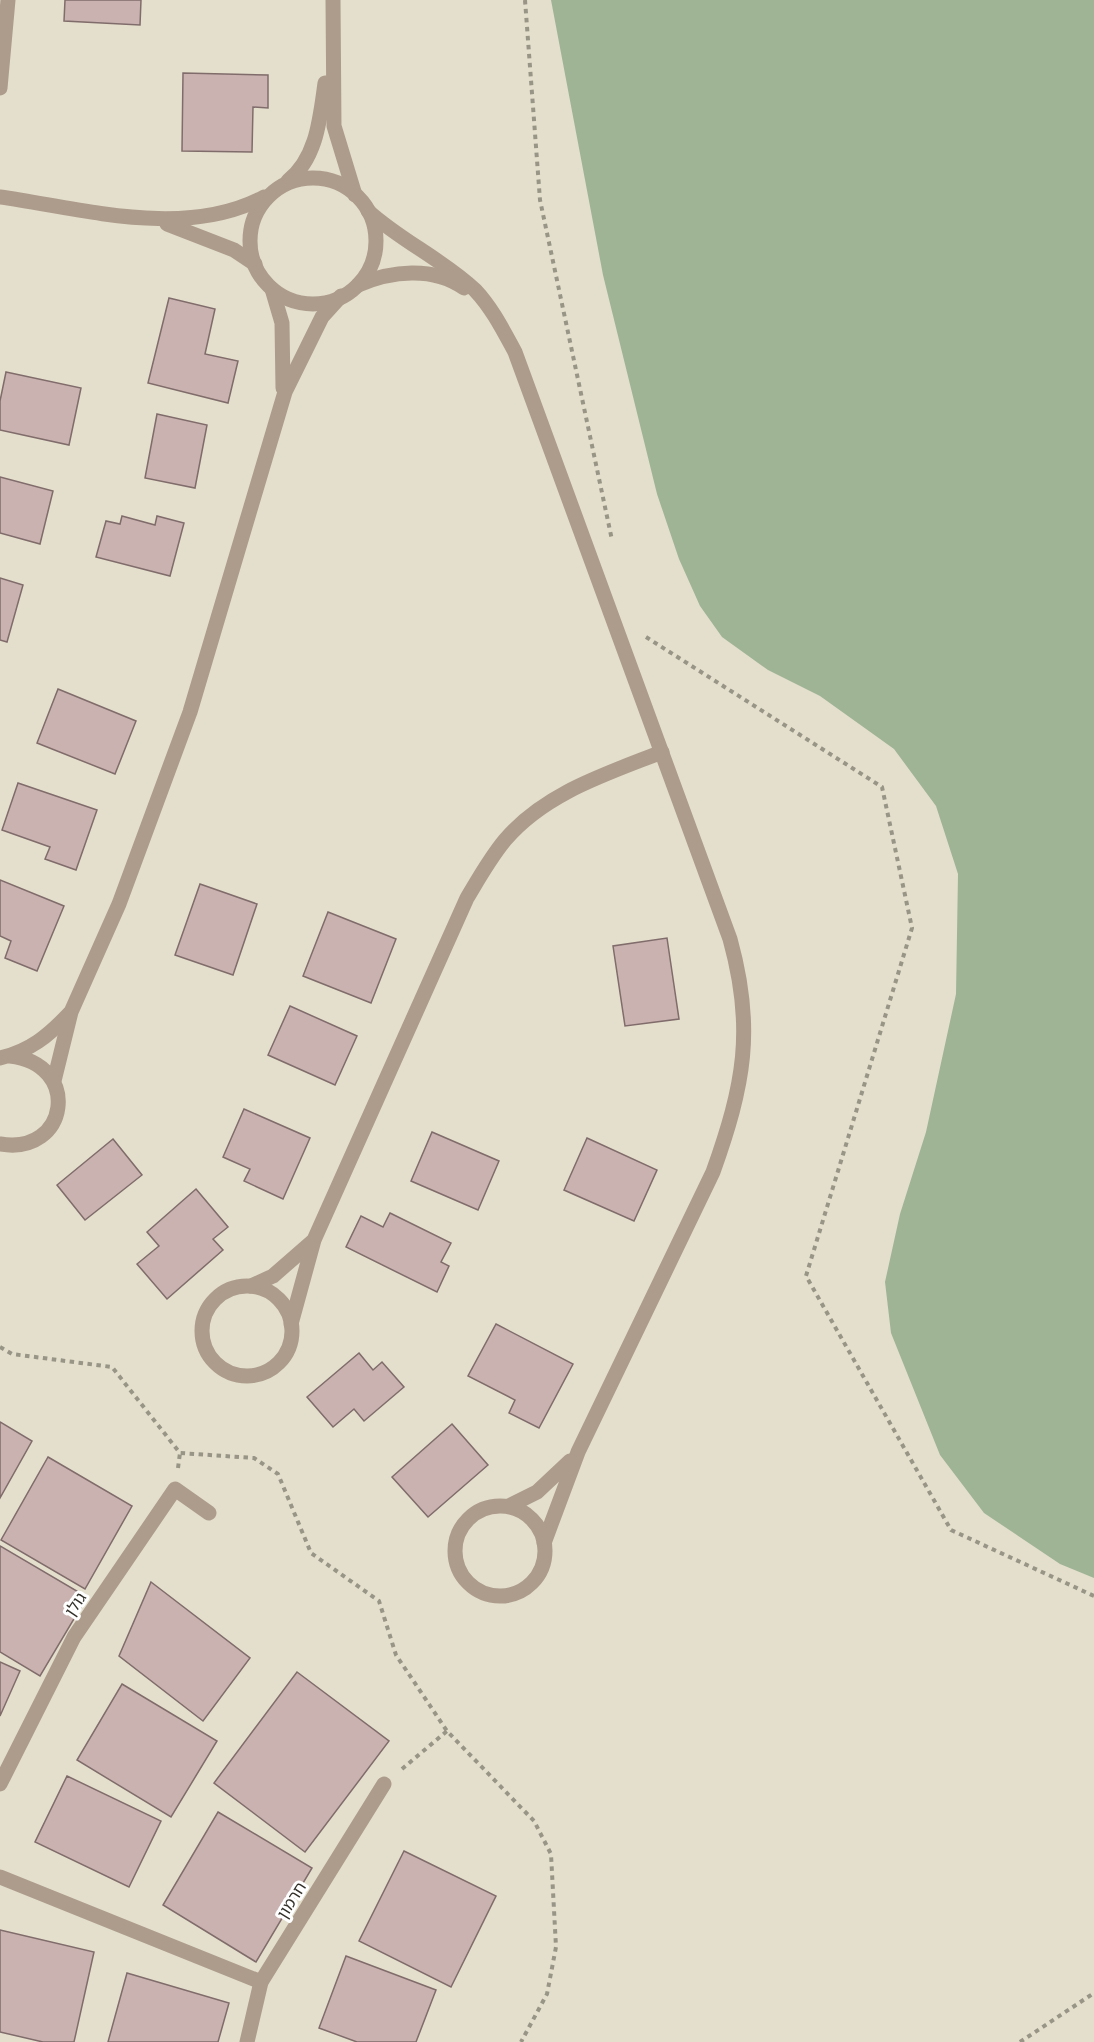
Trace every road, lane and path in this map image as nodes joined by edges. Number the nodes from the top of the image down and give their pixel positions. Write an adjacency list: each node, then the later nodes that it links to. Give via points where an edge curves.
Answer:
1 (8, 0): 5 (street)
2 (333, 0): 4 (street)
3 (525, 0): 18 (path, via 540,200)
4 (332, 42): 6 (street, via 320,120 309,155 301,171); 8 (street, via 334,126)
5 (0, 88)
6 (287, 183): 7 (street); 8 (street, via 307,178 329,180)
7 (269, 195): 11 (street, via 221,215); 12 (street, via 256,212 250,233)
8 (355, 195): 10 (street)
9 (0, 197): 11 (street)
10 (368, 211): 13 (street, via 376,242 372,262); 16 (street, via 452,271)
11 (153, 219): 12 (street, via 198,234)
12 (255, 264): 14 (street)
13 (357, 285): 15 (street); 16 (street, via 380,275 435,276 457,283)
14 (272, 289): 15 (street, via 309,304 330,302); 17 (street, via 282,323)
15 (341, 296): 17 (street, via 322,317)
16 (486, 304): 20 (street, via 514,352)
17 (283, 400): 21 (street, via 187,722 119,904)
18 (614, 546)
19 (641, 634): 33 (path, via 882,787 912,928 806,1276 951,1530)
20 (662, 752): 25 (street, via 554,799 506,839 487,863 467,898); 29 (street, via 740,974 746,1019 741,1076 713,1172)
21 (72, 1012): 22 (street, via 40,1042); 23 (street)
22 (5, 1057): 23 (street, via 36,1062)
23 (54, 1081): 24 (street, via 59,1107 48,1131 25,1144)
24 (0, 1144)
25 (314, 1240): 26 (street, via 273,1276); 27 (street)
26 (251, 1286): 27 (street, via 280,1300); 27 (street, via 231,1288 220,1294 206,1313 202,1337 222,1368 245,1376 270,1369 288,1350)
27 (291, 1324)
28 (0, 1347): 34 (path, via 12,1354 112,1367 180,1453 254,1458 278,1474 311,1553 379,1602 396,1655)
29 (578, 1452): 30 (street, via 537,1492); 32 (street)
30 (509, 1506): 32 (street, via 532,1520); 32 (street, via 484,1508 465,1522 455,1545 465,1579 480,1590 497,1595 523,1589 540,1570)
31 (209, 1513): 35 (street, גולן, via 174,1489 74,1637)
32 (544, 1544)
33 (1094, 1596)
34 (447, 1731): 36 (path); 41 (path, via 534,1821 550,1854 556,1947 548,1994)
35 (0, 1784)
36 (384, 1784): 38 (street, חרמון)
37 (0, 1877): 38 (street)
38 (261, 1982): 40 (street, חרמון)
39 (1094, 1993): 42 (path)
40 (247, 2042)
41 (521, 2042)
42 (1020, 2042)

